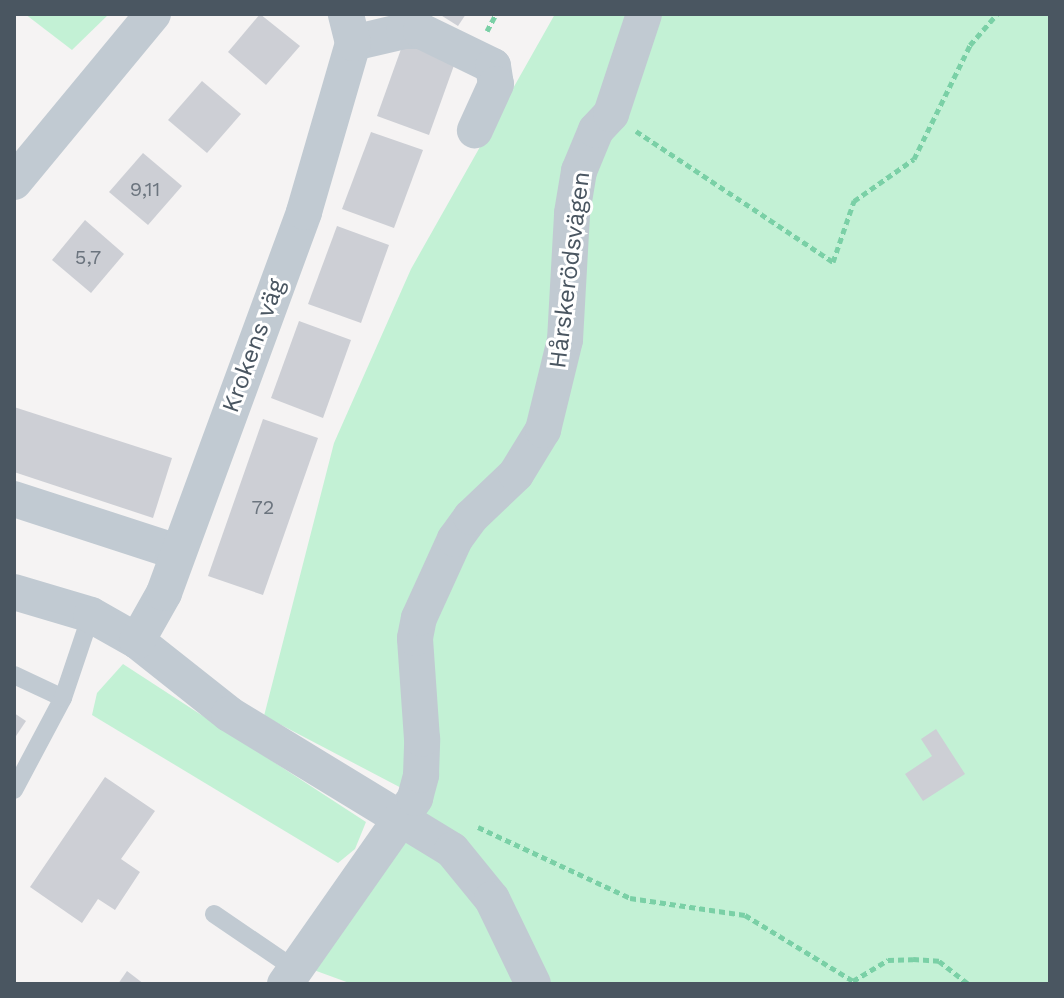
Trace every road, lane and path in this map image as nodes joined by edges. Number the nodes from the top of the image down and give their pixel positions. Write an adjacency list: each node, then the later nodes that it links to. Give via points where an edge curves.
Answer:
1 (153, 14): 7 (street)
2 (644, 14): 5 (street, Hårskerödsvägen)
3 (997, 14): 5 (path, via 970,45 914,159 854,201 833,262)
4 (350, 28): 6 (street, Krokens väg, via 421,31 493,66 496,84); 9 (street, Krokens väg, via 304,212)
5 (611, 114): 16 (street, Hårskerödsvägen, via 596,130 579,171 565,340 543,430 516,474 455,539 419,618 415,638 421,775 415,798)
6 (475, 130)
7 (14, 182)
8 (14, 499): 9 (street)
9 (177, 552): 12 (street, Krokens väg, via 159,604)
10 (14, 592): 11 (street)
11 (91, 615): 12 (street); 14 (lane)
12 (137, 641): 16 (street, via 229,714)
13 (14, 675): 14 (lane)
14 (63, 698): 15 (lane)
15 (14, 790)
16 (402, 817): 19 (street, Hårskerödsvägen); 20 (street, via 452,850 492,899)
17 (472, 825): 21 (path, via 630,898 745,915 853,981 888,960 913,959 939,961)
18 (214, 914): 19 (lane)
19 (290, 976)
20 (533, 984)
21 (968, 984)

